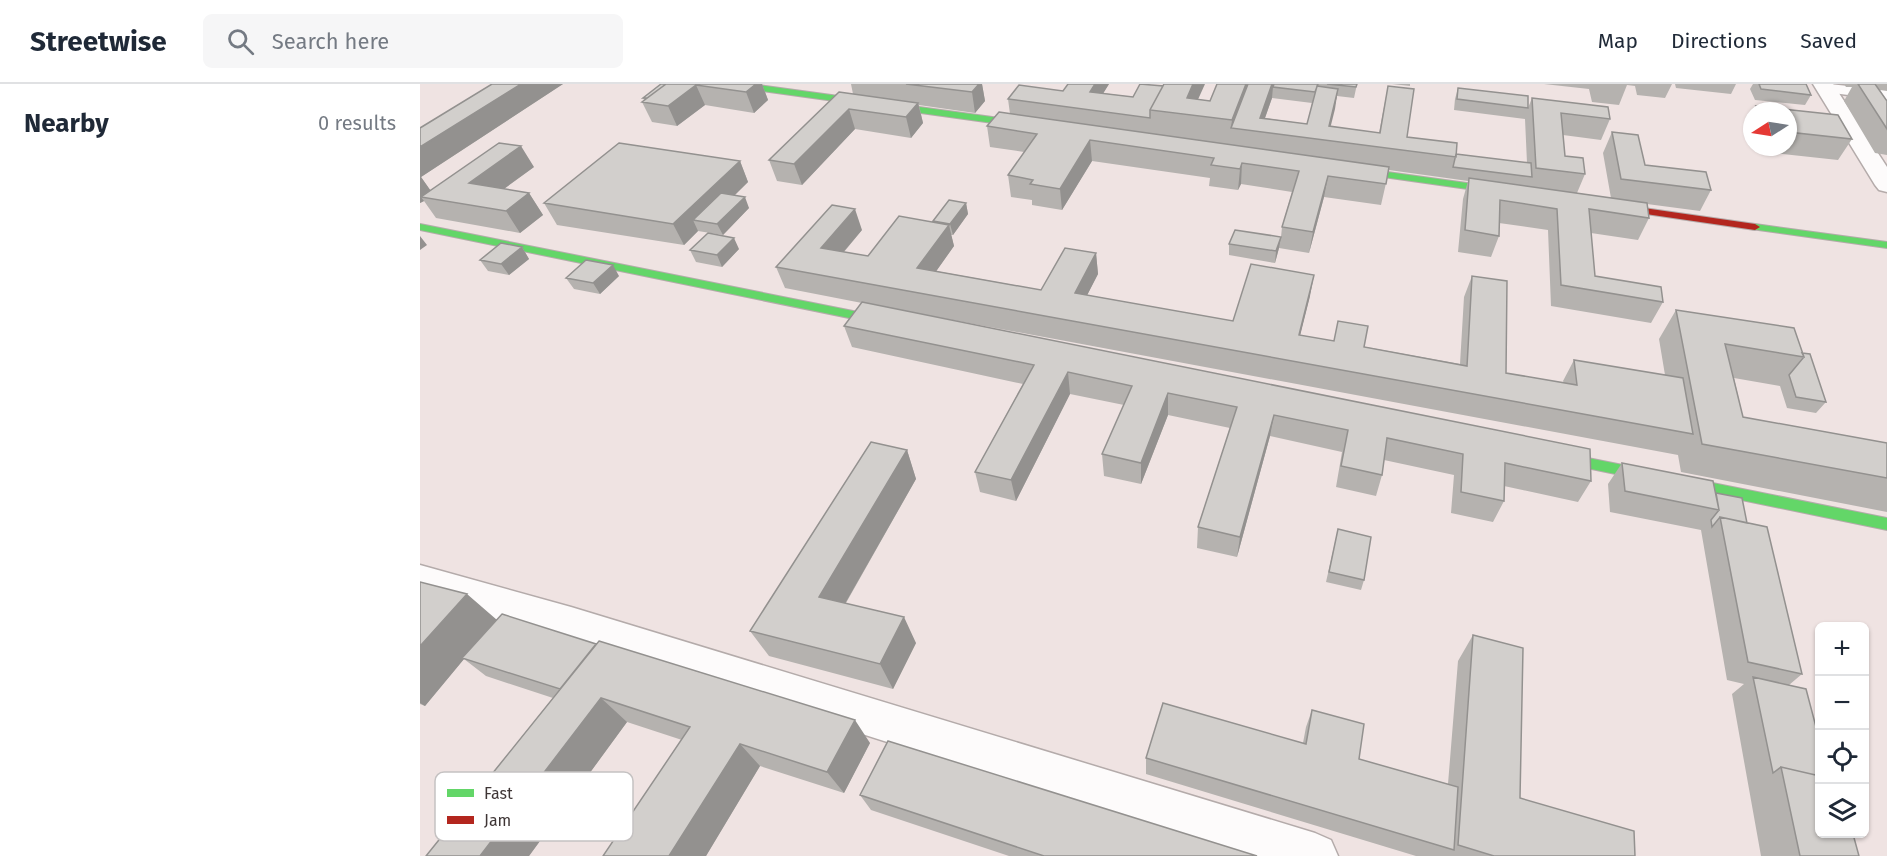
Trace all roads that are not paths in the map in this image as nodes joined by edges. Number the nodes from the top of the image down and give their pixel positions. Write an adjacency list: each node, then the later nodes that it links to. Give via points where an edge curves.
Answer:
1 (733, 84): 4 (street)
2 (1817, 86): 3 (lane); 6 (street)
3 (1887, 95)
4 (1051, 128)
5 (1334, 168): 7 (street)
6 (1887, 185)
7 (1522, 194)
8 (1593, 204): 10 (street)
9 (420, 227): 11 (street)
10 (1887, 245)
11 (913, 327)
12 (1535, 453): 13 (street)
13 (1887, 524)
14 (420, 581): 15 (street)
15 (1315, 856)

